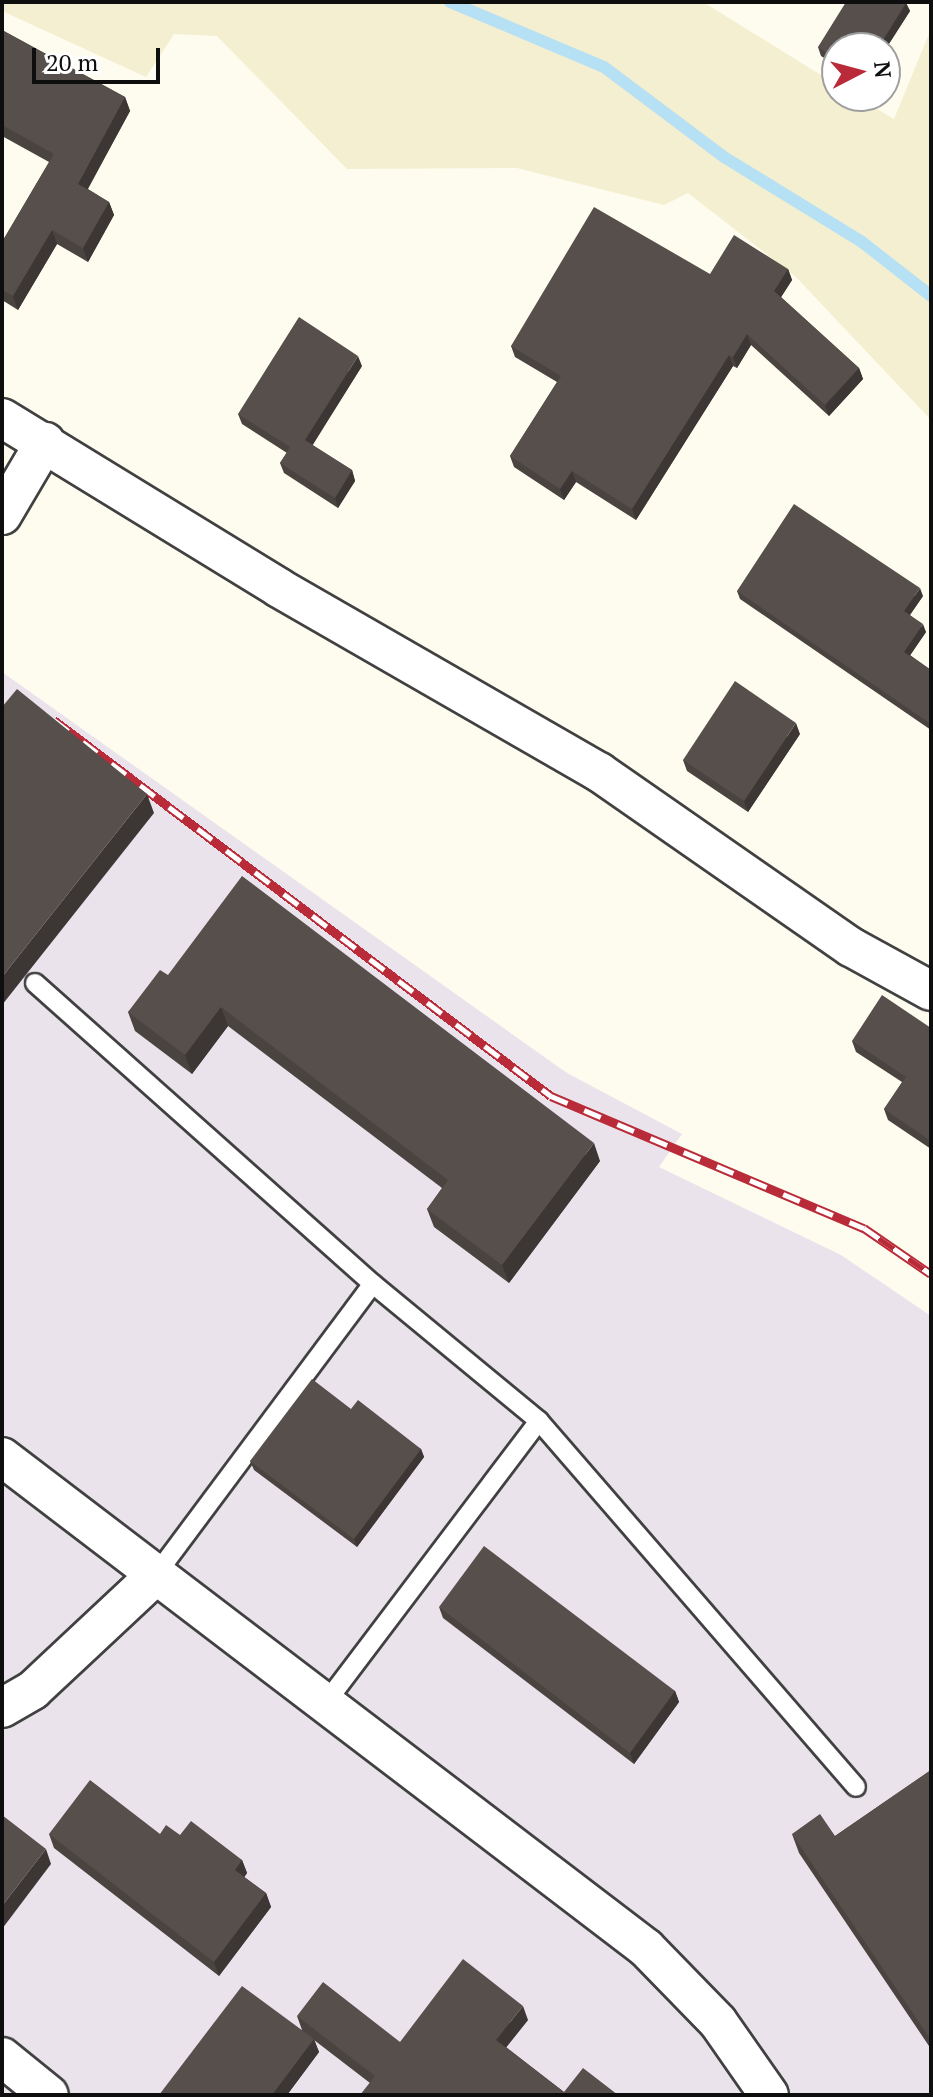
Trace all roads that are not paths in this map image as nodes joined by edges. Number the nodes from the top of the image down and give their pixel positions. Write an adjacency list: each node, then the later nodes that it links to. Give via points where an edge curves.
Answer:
1 (2, 418): 2 (street)
2 (45, 442): 3 (street); 5 (street, via 279,588 599,772 851,947)
3 (2, 515)
4 (35, 983): 6 (lane)
5 (931, 991)
6 (373, 1284): 7 (lane); 9 (lane)
7 (539, 1421): 10 (lane); 12 (lane)
8 (2, 1457): 9 (street)
9 (155, 1576): 10 (street); 11 (street, via 33,1690)
10 (324, 1705): 15 (street, via 646,1948 718,2022)
11 (2, 1708)
12 (856, 1787)
13 (2, 2057): 14 (street)
14 (49, 2095)
15 (769, 2095)

